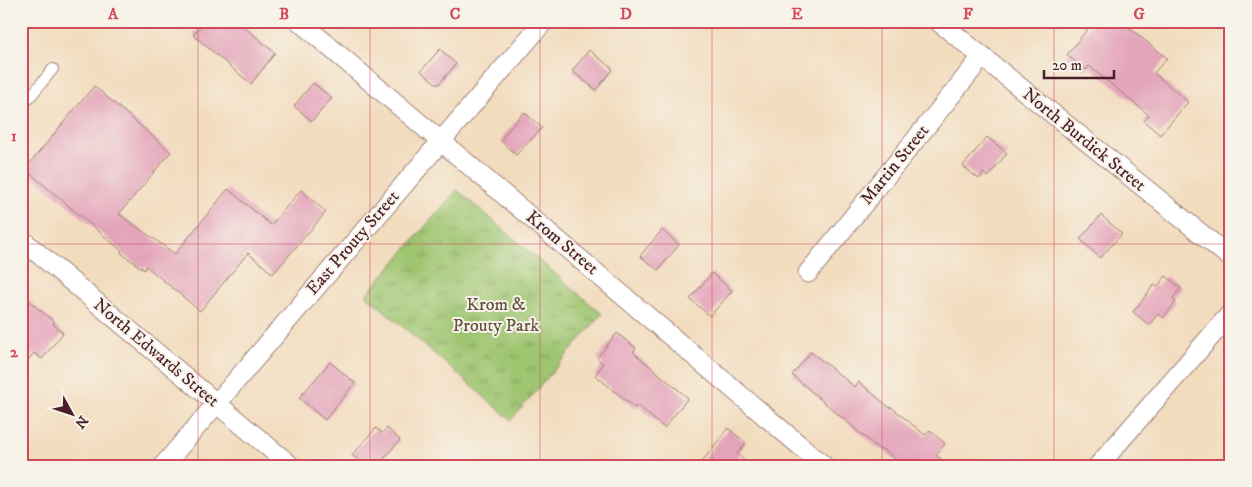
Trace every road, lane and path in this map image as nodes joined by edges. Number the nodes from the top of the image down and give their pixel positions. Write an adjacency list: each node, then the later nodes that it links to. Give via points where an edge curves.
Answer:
1 (298, 21): 7 (street, Krom Street)
2 (544, 21): 7 (street, East Prouty Street)
3 (938, 21): 4 (street, North Burdick Street)
4 (982, 57): 9 (street, North Burdick Street); 10 (street, Martin Street)
5 (53, 69): 6 (lane)
6 (21, 108)
7 (441, 141): 12 (street, East Prouty Street); 15 (street, Krom Street)
8 (21, 239): 12 (street, North Edwards Street)
9 (1231, 258)
10 (808, 273)
11 (1231, 313): 16 (street)
12 (216, 403): 13 (street, East Prouty Street); 14 (street, North Edwards Street)
13 (163, 466)
14 (291, 466)
15 (824, 466)
16 (1098, 466)

